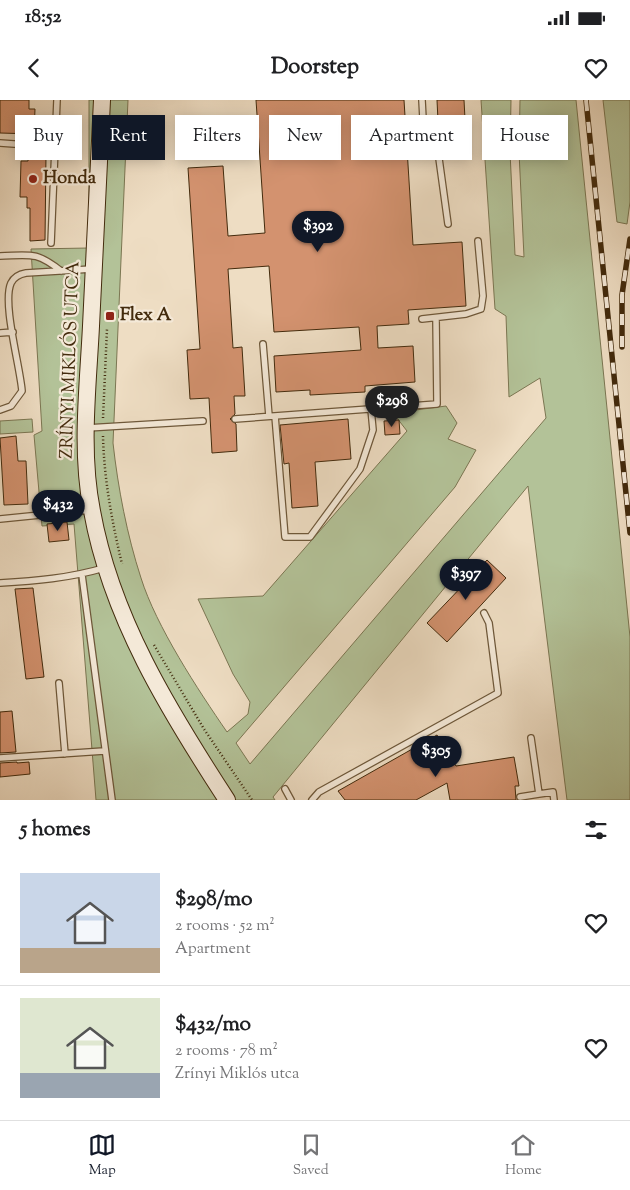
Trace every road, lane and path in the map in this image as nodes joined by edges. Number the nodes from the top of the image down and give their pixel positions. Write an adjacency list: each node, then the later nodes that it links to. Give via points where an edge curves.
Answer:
1 (58, 100): 4 (lane)
2 (102, 100): 12 (main road, ZRÍNYI MIKLÓS UTCA)
3 (422, 100): 8 (lane, via 423,119 437,144)
4 (57, 115)
5 (0, 143): 6 (lane)
6 (15, 144)
7 (55, 160): 10 (lane)
8 (448, 224)
9 (478, 241): 15 (lane, via 483,296 480,308)
10 (52, 243)
11 (0, 256): 13 (lane, via 37,255)
12 (94, 269): 13 (lane); 24 (main road, ZRÍNYI MIKLÓS UTCA)
13 (61, 271): 16 (lane, via 23,274 12,281 8,299)
14 (422, 319): 15 (lane)
15 (436, 319): 19 (lane, via 437,404)
16 (13, 332): 17 (lane); 20 (lane, via 22,391 11,406)
17 (0, 334)
18 (263, 344): 21 (lane)
19 (371, 409): 21 (lane); 21 (lane, via 373,430 360,469 310,537 285,537)
20 (0, 410)
21 (272, 416): 22 (lane)
22 (235, 419)
23 (203, 421): 24 (lane)
24 (95, 427): 25 (main road, ZRÍNYI MIKLÓS UTCA, via 88,486); 28 (path)
25 (91, 510): 26 (lane); 27 (main road, ZRÍNYI MIKLÓS UTCA)
26 (0, 519)
27 (106, 568): 29 (lane); 42 (main road, ZRÍNYI MIKLÓS UTCA, via 122,613 154,680)
28 (123, 570)
29 (82, 575): 30 (lane); 35 (lane)
30 (0, 583)
31 (484, 613): 45 (lane, via 489,623 498,693 319,792)
32 (153, 644): 43 (path)
33 (59, 683): 36 (lane)
34 (531, 738): 39 (lane)
35 (104, 751): 36 (lane); 41 (lane)
36 (65, 754): 37 (lane)
37 (0, 758)
38 (285, 789): 44 (lane)
39 (539, 794): 40 (lane); 46 (lane, via 553,792)
40 (520, 797)
41 (112, 800)
42 (227, 800)
43 (252, 800)
44 (291, 800)
45 (312, 800)
46 (554, 800)

